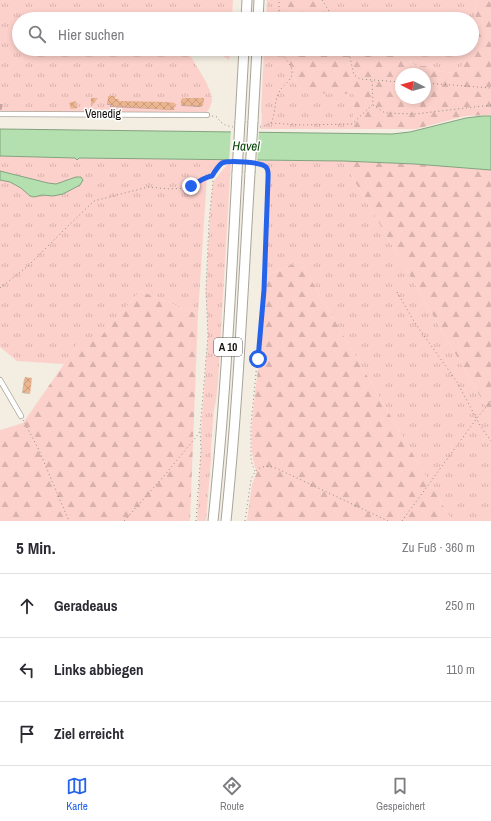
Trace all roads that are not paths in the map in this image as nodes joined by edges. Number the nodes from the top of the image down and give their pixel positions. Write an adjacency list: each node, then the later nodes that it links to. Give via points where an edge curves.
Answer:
1 (247, 0): 3 (highway)
2 (259, 0): 4 (highway)
3 (246, 12)
4 (258, 12)
5 (244, 56): 11 (highway, A 10, bridge, via 226,370)
6 (256, 56): 12 (highway, A 10, bridge, via 239,359)
7 (0, 114): 8 (street, Venedig)
8 (207, 115)
9 (0, 380): 10 (street)
10 (21, 416)
11 (213, 521)
12 (226, 521)

